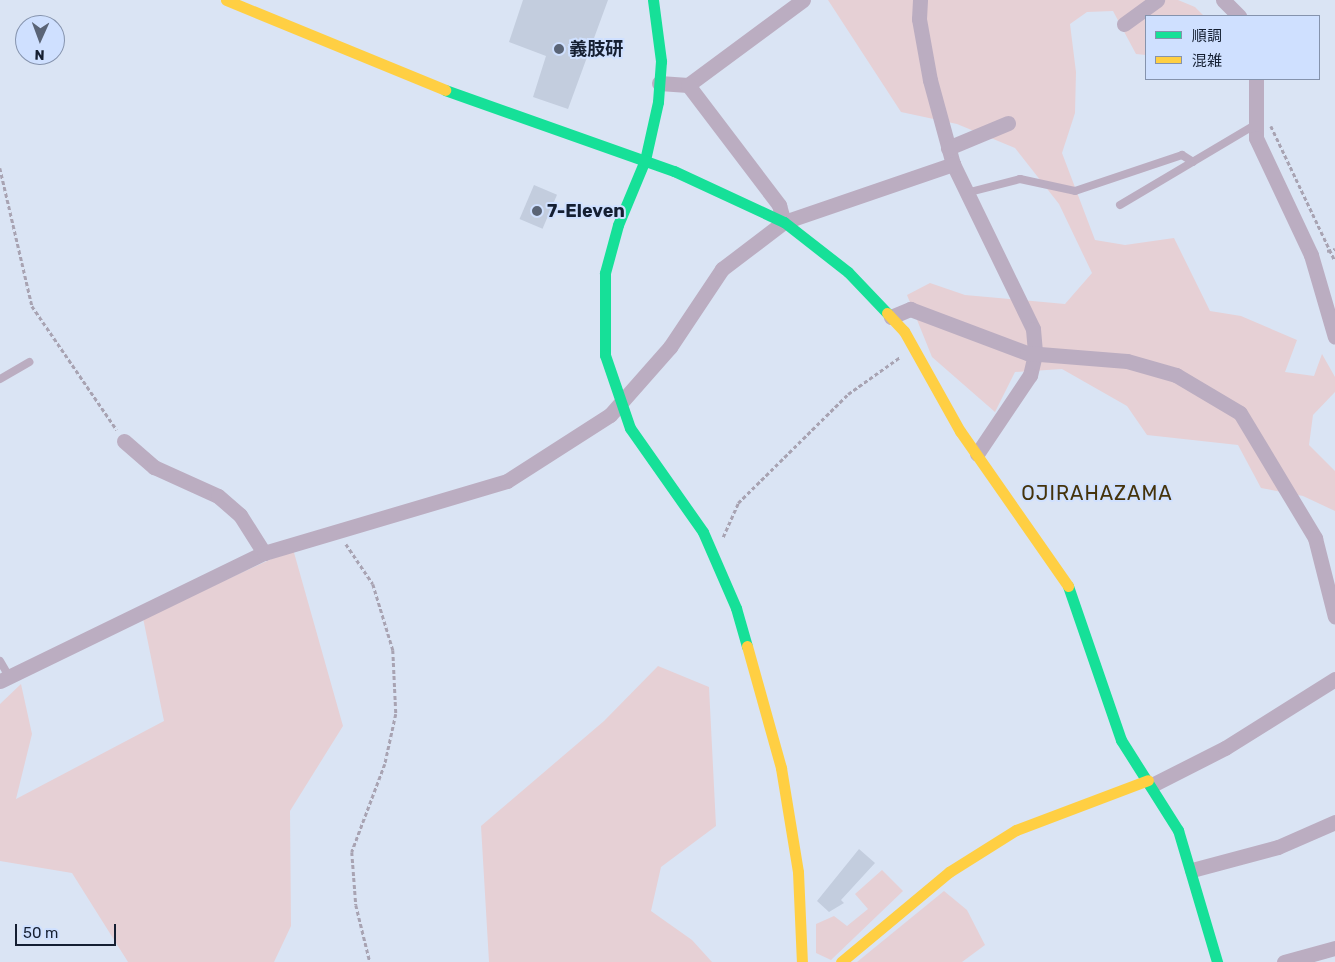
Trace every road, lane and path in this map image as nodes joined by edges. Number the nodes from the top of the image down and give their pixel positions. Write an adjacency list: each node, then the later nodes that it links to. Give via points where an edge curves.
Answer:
1 (226, 0): 16 (street, via 396,74)
2 (653, 0): 10 (street, via 659,39)
3 (803, 0): 11 (street)
4 (920, 0): 15 (street, via 920,28)
5 (1157, 0): 8 (street)
6 (1223, 0): 7 (street)
7 (1239, 15)
8 (1124, 24)
9 (1256, 80): 12 (street)
10 (659, 83): 11 (street); 16 (street)
11 (688, 85): 22 (street, via 779,205)
12 (1255, 102): 14 (street); 23 (path, via 1264,110)
13 (1008, 123): 15 (street)
14 (1255, 125): 17 (lane); 25 (street, via 1256,138 1316,269)
15 (948, 148): 18 (street)
16 (645, 160): 22 (street); 30 (street, via 610,250 602,296 605,355)
17 (1193, 162): 20 (lane, via 1182,155 1075,191 1020,179); 21 (lane)
18 (953, 164): 20 (street); 22 (street)
19 (0, 168): 31 (path, via 32,306)
20 (966, 193): 27 (street, via 1033,329)
21 (1120, 204)
22 (784, 222): 24 (street, via 848,272); 30 (street, via 722,269 670,347)
23 (1335, 261)
24 (891, 317): 26 (street); 27 (street, via 910,309)
25 (1335, 337)
26 (914, 348): 32 (street); 34 (path, via 848,394 738,502 725,535)
27 (1035, 354): 32 (street, via 1030,375); 36 (street, via 1127,361 1176,374 1240,413 1315,538)
28 (30, 362): 29 (lane)
29 (0, 379)
30 (618, 403): 33 (street, via 610,415 507,481); 34 (street, via 638,442 691,512)
31 (124, 441): 35 (street, via 154,467 218,496 240,516)
32 (977, 454): 40 (street, via 1067,583 1115,725)
33 (336, 530): 35 (street); 44 (path, via 373,584 394,650 396,714 385,764 352,852 356,905)
34 (710, 548): 45 (street, via 736,608 782,768 798,872)
35 (264, 553): 38 (street)
36 (1335, 617)
37 (0, 661): 38 (lane)
38 (4, 678)
39 (1335, 680): 40 (street, via 1225,748)
40 (1150, 782): 42 (street, via 1178,830); 46 (street, via 1016,830 949,872)
41 (1335, 822): 42 (street, via 1278,847)
42 (1192, 870): 47 (street)
43 (1335, 948): 48 (street)
44 (370, 962)
45 (802, 962)
46 (840, 962)
47 (1217, 962)
48 (1284, 962)

